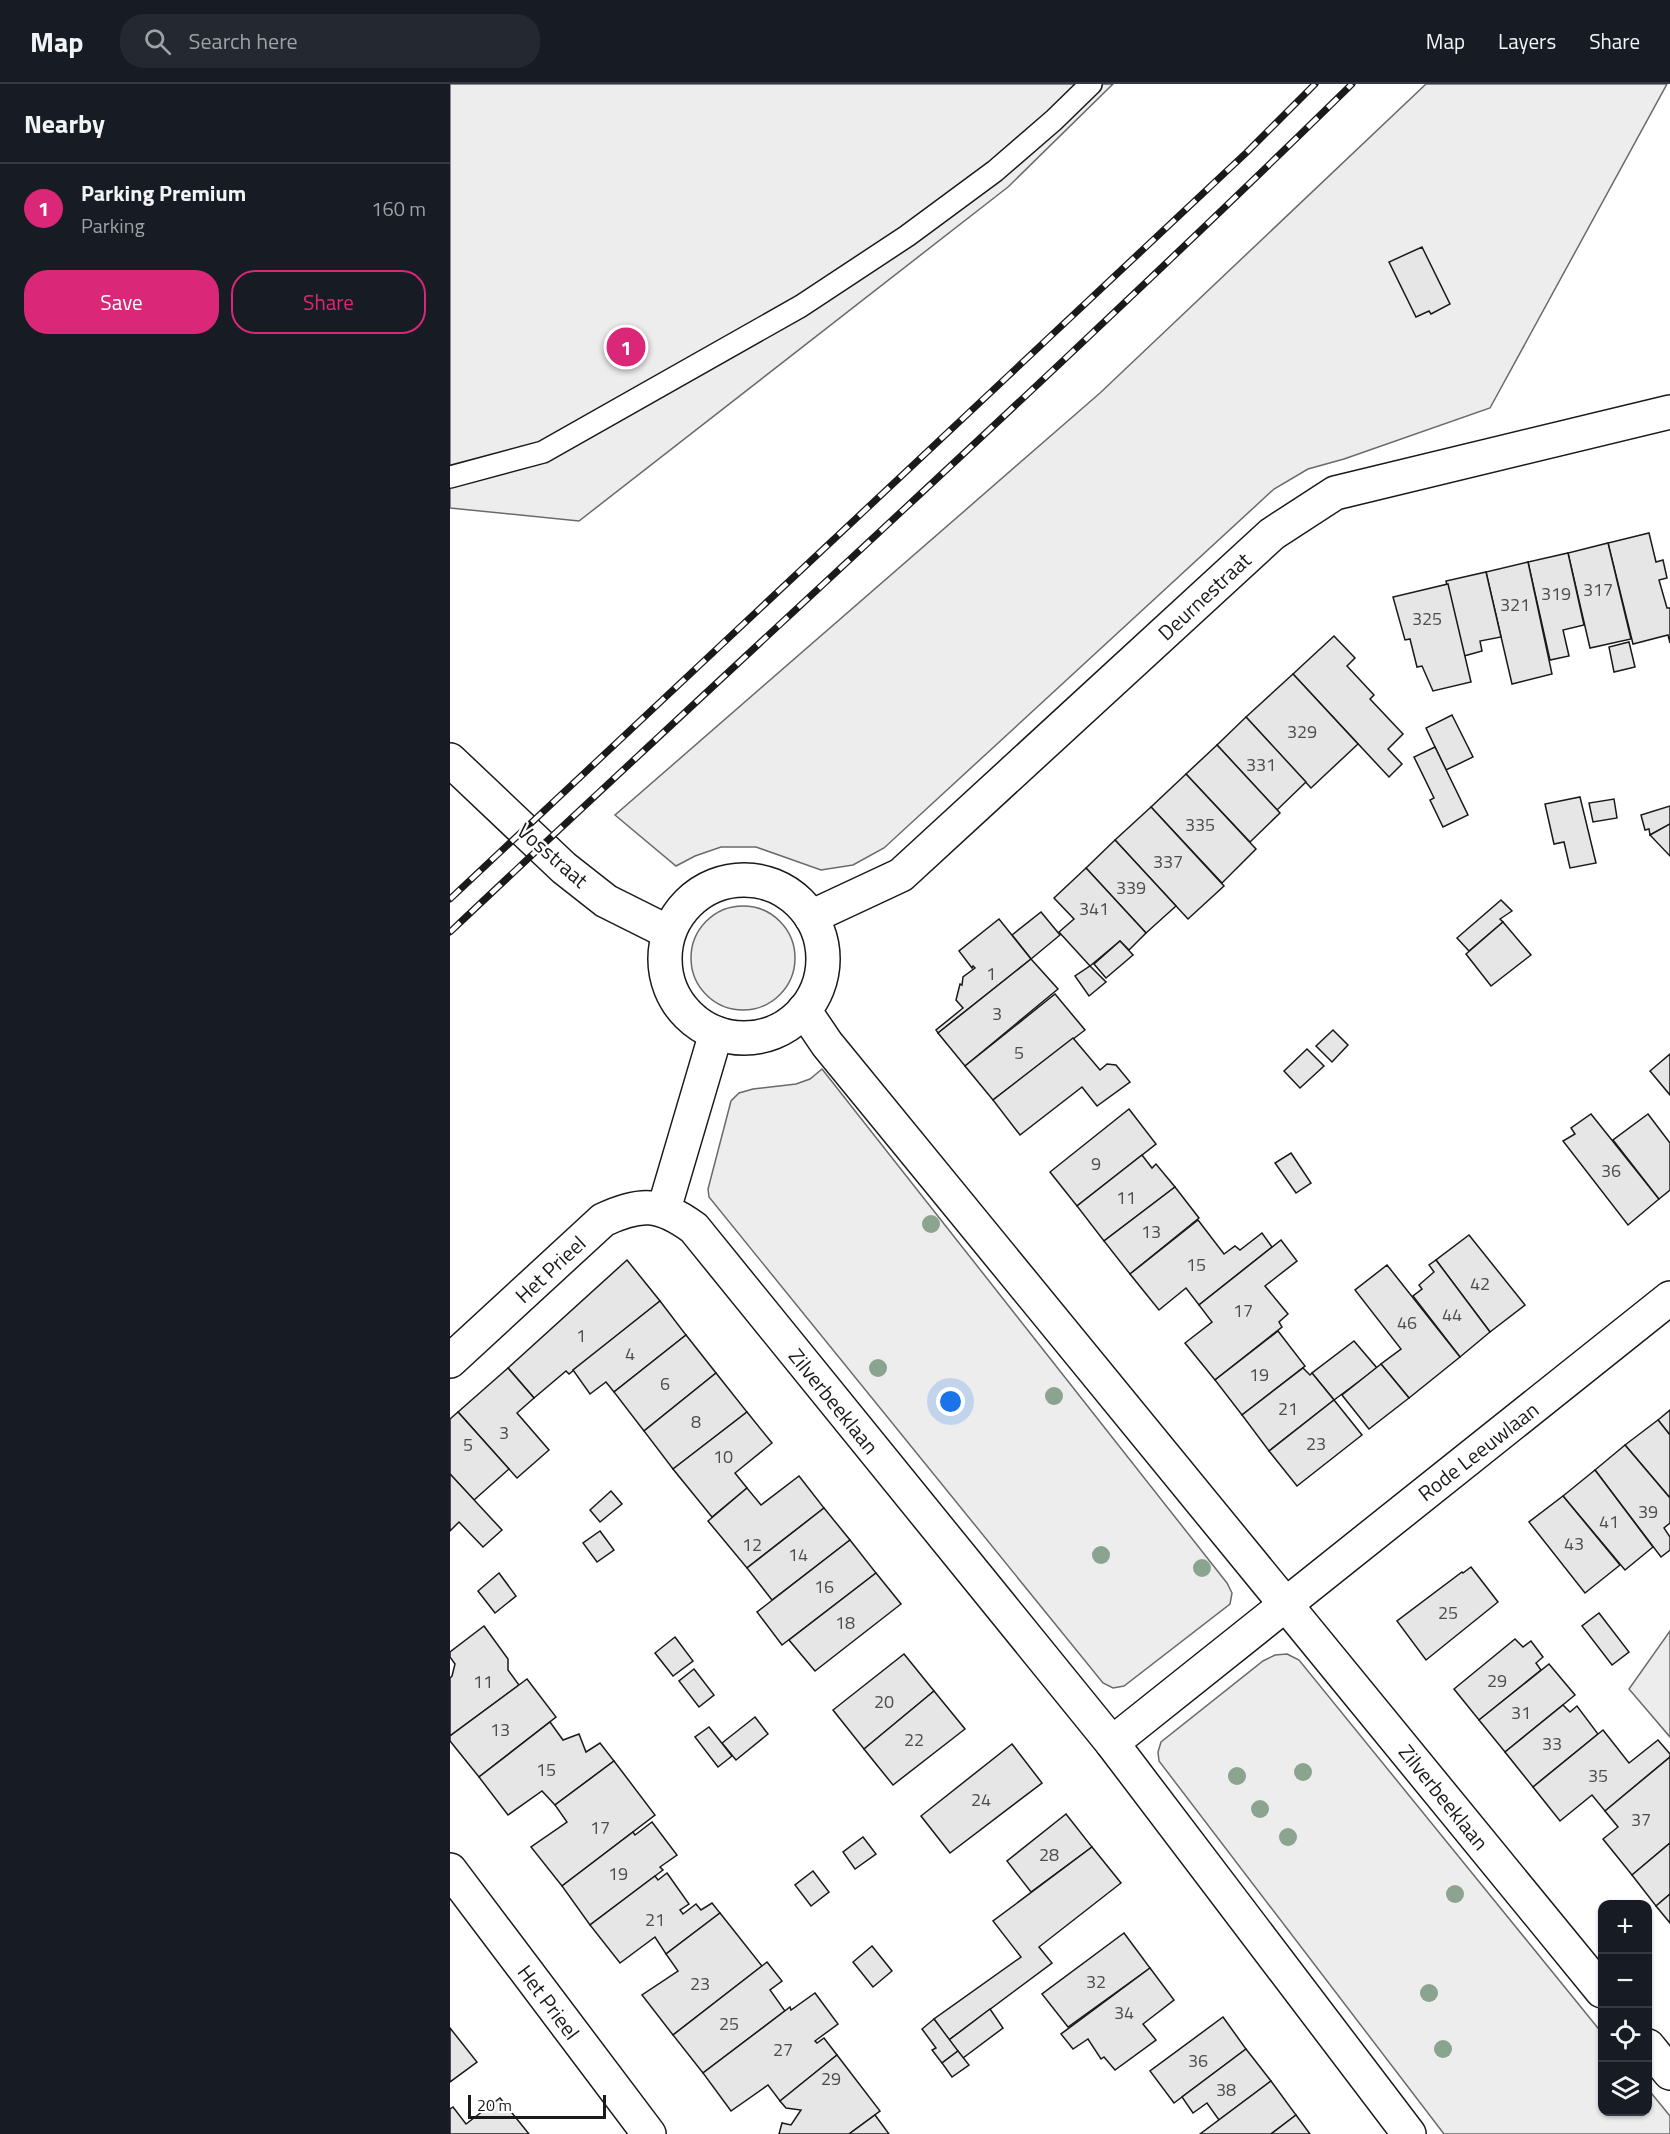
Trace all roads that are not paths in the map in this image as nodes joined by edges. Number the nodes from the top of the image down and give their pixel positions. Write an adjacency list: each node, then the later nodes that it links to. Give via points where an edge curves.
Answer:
1 (1091, 84): 3 (lane, via 995,171 907,236 801,306 543,452)
2 (1670, 412): 5 (street, Deurnestraat, via 1335,493 1272,534 902,875)
3 (450, 477)
4 (450, 760): 6 (street, Vosstraat, via 564,868 606,901)
5 (811, 917): 6 (street, via 792,895 765,882 735,879 706,888 683,906); 7 (street, via 821,940 823,965 818,989)
6 (668, 932): 8 (street, via 664,963 672,993 690,1018)
7 (804, 1010): 8 (street, via 786,1026 764,1035 740,1038); 12 (street, Zilverbeeklaan, via 827,1044)
8 (716, 1033): 9 (street)
9 (664, 1209): 11 (street, Het Prieel, via 626,1209 603,1220); 13 (street, Zilverbeeklaan, via 694,1228)
10 (1670, 1298): 12 (street, Rode Leeuwlaan)
11 (450, 1361)
12 (1286, 1604): 13 (street); 15 (street, Zilverbeeklaan)
13 (1112, 1743): 19 (street, Zilverbeeklaan)
14 (450, 1870): 18 (street, Het Prieel)
15 (1598, 1986)
16 (1652, 2052): 17 (street)
17 (1670, 2073)
18 (649, 2134)
19 (1409, 2134)

